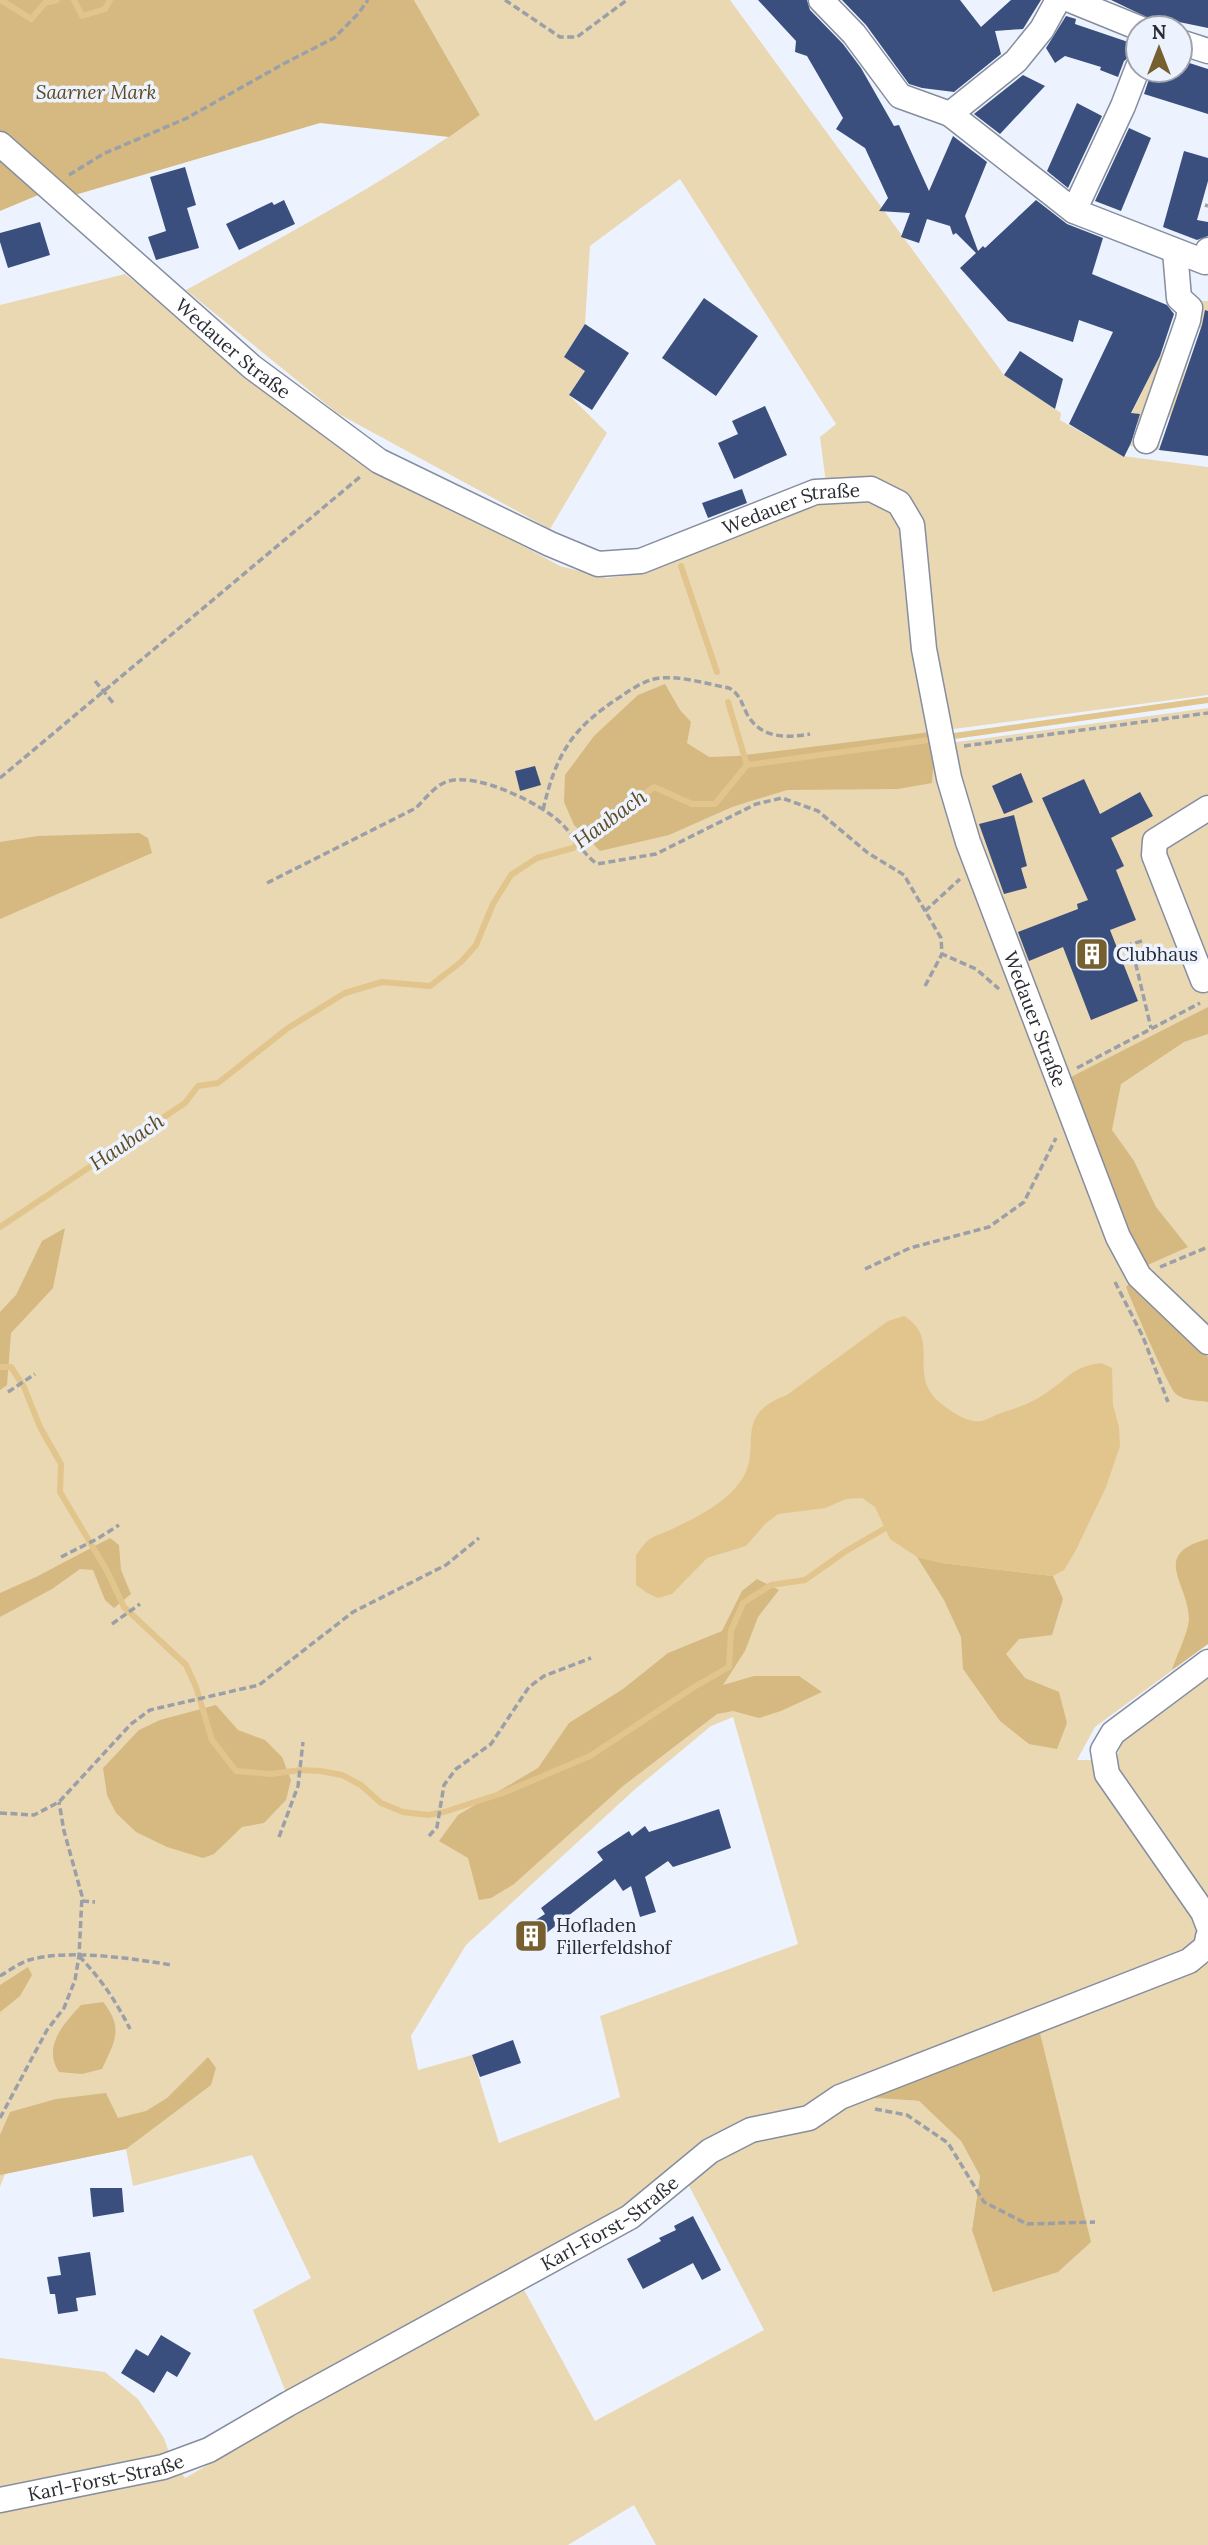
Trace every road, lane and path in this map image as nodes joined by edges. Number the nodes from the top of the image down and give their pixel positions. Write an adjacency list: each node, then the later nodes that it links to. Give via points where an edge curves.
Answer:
1 (368, 0): 11 (path, via 334,38 187,118 103,154)
2 (505, 0): 3 (path, via 560,37 577,37)
3 (627, 0)
4 (821, 0): 9 (street, via 854,34 900,96)
5 (1058, 0): 9 (street, via 1016,61)
6 (1070, 0): 7 (street)
7 (1124, 22)
8 (1131, 84): 12 (street)
9 (950, 114): 12 (street)
10 (0, 144): 11 (street, Wedauer Straße)
11 (50, 188): 17 (street, Wedauer Straße, via 252,367)
12 (1074, 211): 14 (street)
13 (1208, 250): 14 (street, via 1205,262)
14 (1175, 251): 15 (street, via 1179,299)
15 (1198, 321): 16 (street)
16 (1146, 441)
17 (379, 461): 19 (path); 23 (street, Wedauer Straße, via 598,564 641,561 815,492 871,489 899,503 912,525 924,649)
18 (95, 681): 19 (path)
19 (104, 691): 20 (path); 24 (path)
20 (115, 705)
21 (1208, 713): 23 (path)
22 (810, 734): 26 (path, via 791,737 763,732 737,692 729,688 653,679 585,723 565,747 551,776)
23 (941, 739): 27 (street, Wedauer Straße)
24 (0, 778)
25 (1208, 808): 33 (street, via 1156,841 1154,855)
26 (543, 810): 28 (path, via 472,780 448,781 416,808); 29 (path, via 563,825 597,864 656,853 756,804 782,798 817,811 868,853 904,874)
27 (976, 864): 29 (path); 36 (street, Wedauer Straße)
28 (267, 883)
29 (925, 911): 31 (path, via 941,938)
30 (1142, 941): 35 (path, via 1131,944)
31 (942, 954): 32 (path); 34 (path, via 976,969)
32 (925, 986)
33 (1205, 989): 35 (path)
34 (1001, 990)
35 (1151, 1028): 36 (path)
36 (1058, 1078): 40 (street, Wedauer Straße, via 1118,1237)
37 (1062, 1146): 39 (path, via 1058,1134 1024,1202 989,1227 910,1248)
38 (1208, 1247): 40 (path)
39 (865, 1269)
40 (1139, 1276): 42 (street, Wedauer Straße)
41 (1112, 1278): 45 (path, via 1143,1337)
42 (1208, 1342)
43 (35, 1374): 44 (path)
44 (8, 1392)
45 (1168, 1402)
46 (119, 1525): 48 (path)
47 (479, 1538): 54 (path, via 446,1565 354,1612 259,1685 150,1710 131,1724)
48 (61, 1557)
49 (140, 1604): 50 (path)
50 (112, 1624)
51 (591, 1658): 56 (path, via 544,1676 529,1687 491,1744 456,1769 444,1785 437,1827)
52 (1208, 1662): 60 (street, via 1113,1733 1102,1750 1107,1774)
53 (303, 1742): 57 (path, via 298,1786)
54 (59, 1802): 55 (path, via 34,1815); 58 (path)
55 (0, 1813)
56 (429, 1836)
57 (279, 1837)
58 (82, 1901): 59 (path); 62 (path)
59 (95, 1902)
60 (1208, 1925)
61 (1208, 1937): 66 (street, Karl-Forst-Straße, via 1206,1947 1189,1961)
62 (79, 1956): 63 (path, via 125,1956); 64 (path, via 26,1961); 65 (path, via 116,1999); 67 (path, via 64,2008 47,2030)
63 (171, 1965)
64 (0, 1976)
65 (130, 2029)
66 (840, 2097): 68 (path, via 856,2105 906,2115 948,2143 984,2203 1027,2224); 69 (street, Karl-Forst-Straße, via 809,2118 751,2130 709,2151 630,2217 209,2450 163,2468)
67 (0, 2118)
68 (1095, 2222)
69 (0, 2500)

